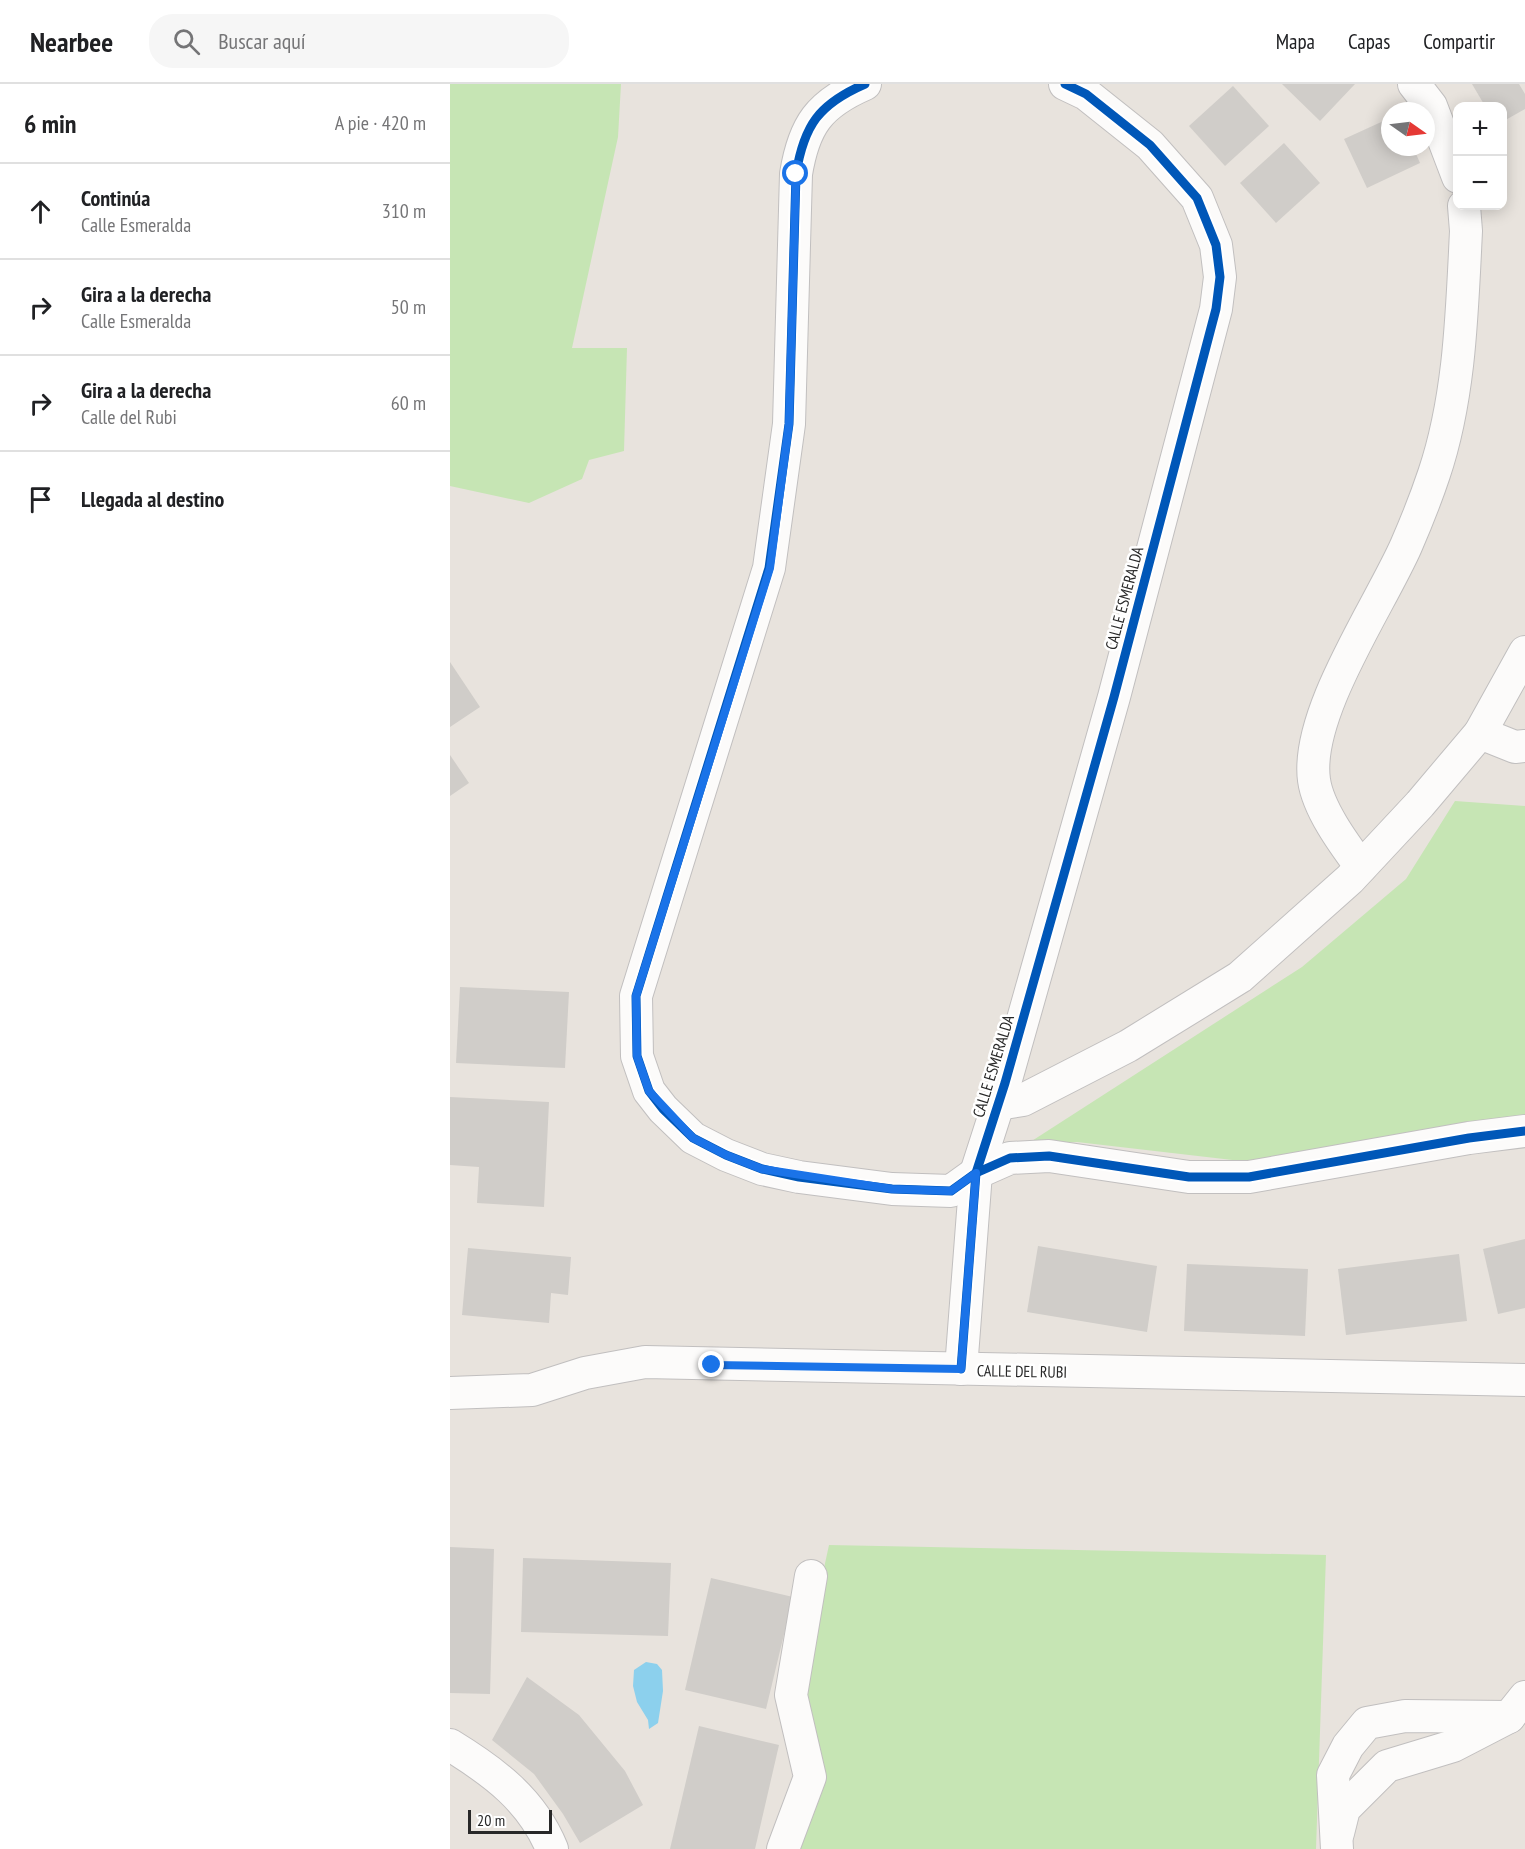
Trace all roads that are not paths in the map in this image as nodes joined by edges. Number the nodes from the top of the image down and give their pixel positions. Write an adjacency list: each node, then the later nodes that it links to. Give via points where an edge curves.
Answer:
1 (865, 84): 12 (street, via 837,96 816,117 801,145 796,174 789,424 770,568 636,996 637,1056 649,1091 693,1138 762,1169 892,1189 951,1191)
2 (1065, 84): 10 (street, CALLE ESMERALDA, via 1086,94 1150,145 1197,198 1216,244 1220,277 1216,309 1114,697)
3 (1414, 84): 4 (street, via 1431,106)
4 (1453, 164)
5 (1464, 210): 9 (street, via 1466,242 1454,386 1434,472 1406,546 1318,727 1314,780 1334,828)
6 (1525, 652): 7 (street)
7 (1480, 733): 8 (street, via 1515,747); 9 (street)
8 (1525, 746)
9 (1361, 867): 10 (street, via 1240,977 1128,1046 1023,1101)
10 (998, 1104): 12 (street, CALLE ESMERALDA)
11 (1525, 1131): 12 (street, via 1249,1178 1189,1177 1049,1156 1010,1158)
12 (976, 1173): 13 (street, CALLE ESMERALDA)
13 (961, 1369): 14 (street, CALLE DEL RUBI); 15 (street, CALLE DEL RUBI, via 645,1362 585,1373 532,1390)
14 (1525, 1380)
15 (450, 1393)
16 (811, 1576): 21 (street, via 791,1695 810,1777)
17 (1517, 1707): 19 (street, via 1453,1746 1387,1766 1344,1809); 19 (street, via 1367,1723 1348,1746 1333,1775)
18 (450, 1745): 20 (street, via 509,1785 543,1827)
19 (1337, 1843)
20 (552, 1849)
21 (783, 1849)

